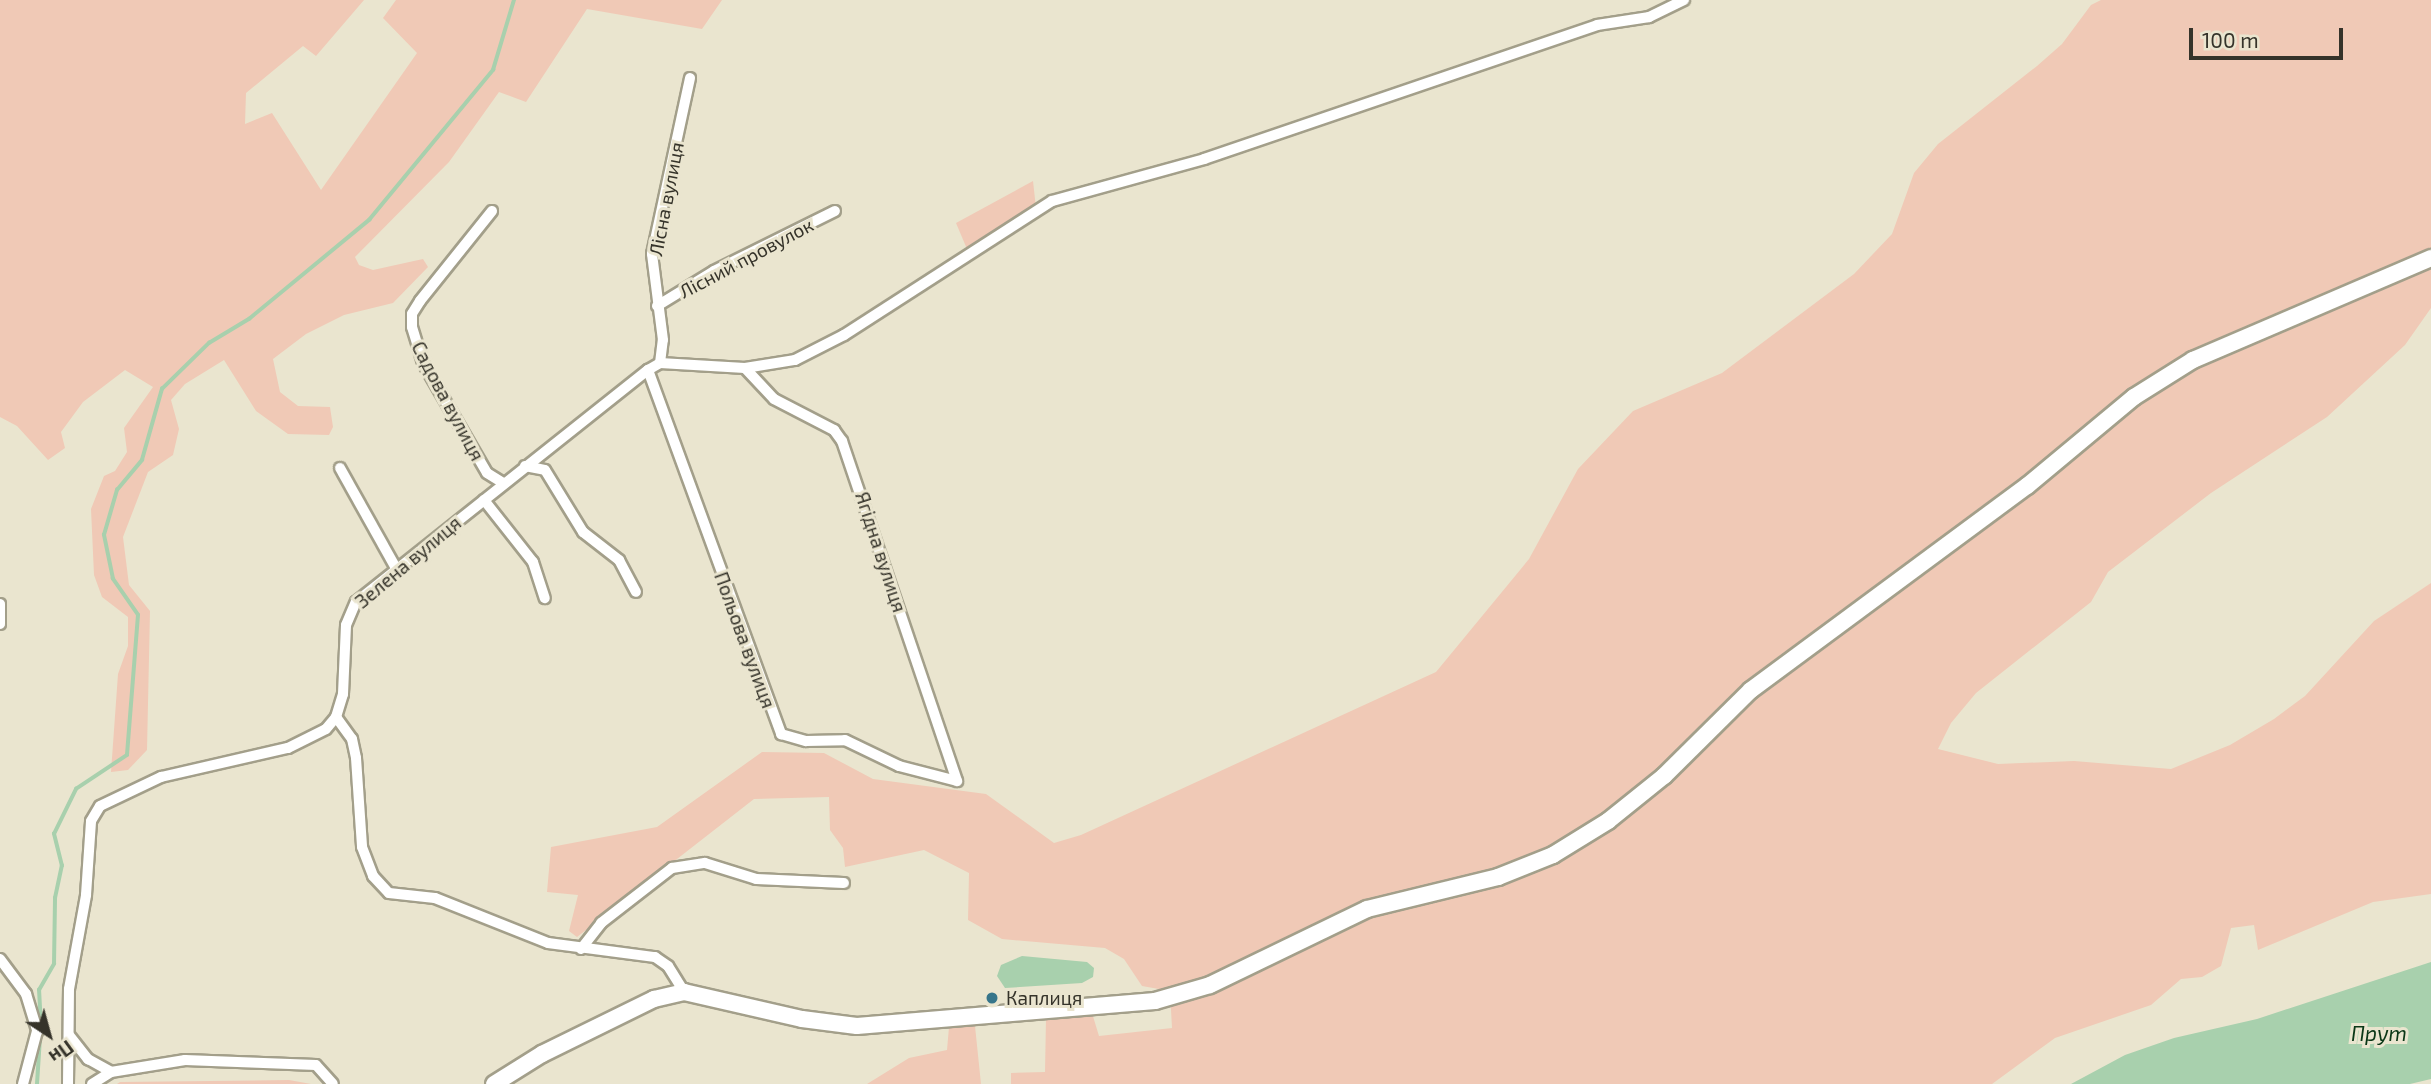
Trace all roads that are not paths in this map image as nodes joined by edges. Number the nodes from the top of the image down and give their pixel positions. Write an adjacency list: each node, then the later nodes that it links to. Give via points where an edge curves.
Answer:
1 (1684, 0): 8 (street, via 1649,17 1597,25 1204,159 1052,201 844,335 795,360)
2 (690, 78): 6 (street, Лісна вулиця, via 652,254)
3 (492, 211): 12 (street, Садова вулиця, via 420,301 412,314 412,327 423,363 487,473)
4 (835, 211): 6 (street, Лісний провулок, via 714,271)
5 (2431, 258): 24 (main road, via 2205,354 2133,397 2027,486 1751,691 1664,776 1608,821 1553,855 1498,877 1367,909 1210,985 1155,1000 857,1026 802,1019)
6 (657, 306): 7 (street, Лісна вулиця, via 663,340)
7 (660, 363): 8 (street); 9 (street, Зелена вулиця)
8 (745, 369): 20 (street, Ягідна вулиця, via 774,399 834,430 842,441)
9 (648, 370): 10 (street, Зелена вулиця); 20 (street, Польова вулиця, via 781,734 806,741 845,740 899,766)
10 (525, 466): 12 (street, Зелена вулиця); 15 (street, via 545,470 583,532 619,560)
11 (340, 468): 14 (street)
12 (503, 483): 13 (street, Зелена вулиця)
13 (484, 500): 14 (street, Зелена вулиця); 16 (street, via 533,562)
14 (396, 568): 19 (street, Зелена вулиця, via 350,611 346,675)
15 (636, 592)
16 (545, 598)
17 (0, 604): 18 (street)
18 (0, 624)
19 (336, 717): 22 (street, via 352,738 362,847 380,886 388,893 435,898 518,934); 25 (street, via 310,739 288,748 161,777 100,806 91,821 86,895 69,989)
20 (957, 781)
21 (844, 883): 22 (street, via 756,880 705,863 672,868 601,923)
22 (581, 949): 24 (street, via 655,957 668,966)
23 (0, 959): 27 (street, via 26,994 37,1031)
24 (684, 992): 31 (main road, via 654,999 542,1054)
25 (69, 1035): 26 (street, via 88,1059); 28 (street)
26 (111, 1072): 29 (street); 30 (street, via 185,1060 316,1065)
27 (23, 1084)
28 (68, 1084)
29 (92, 1084)
30 (333, 1084)
31 (494, 1084)

